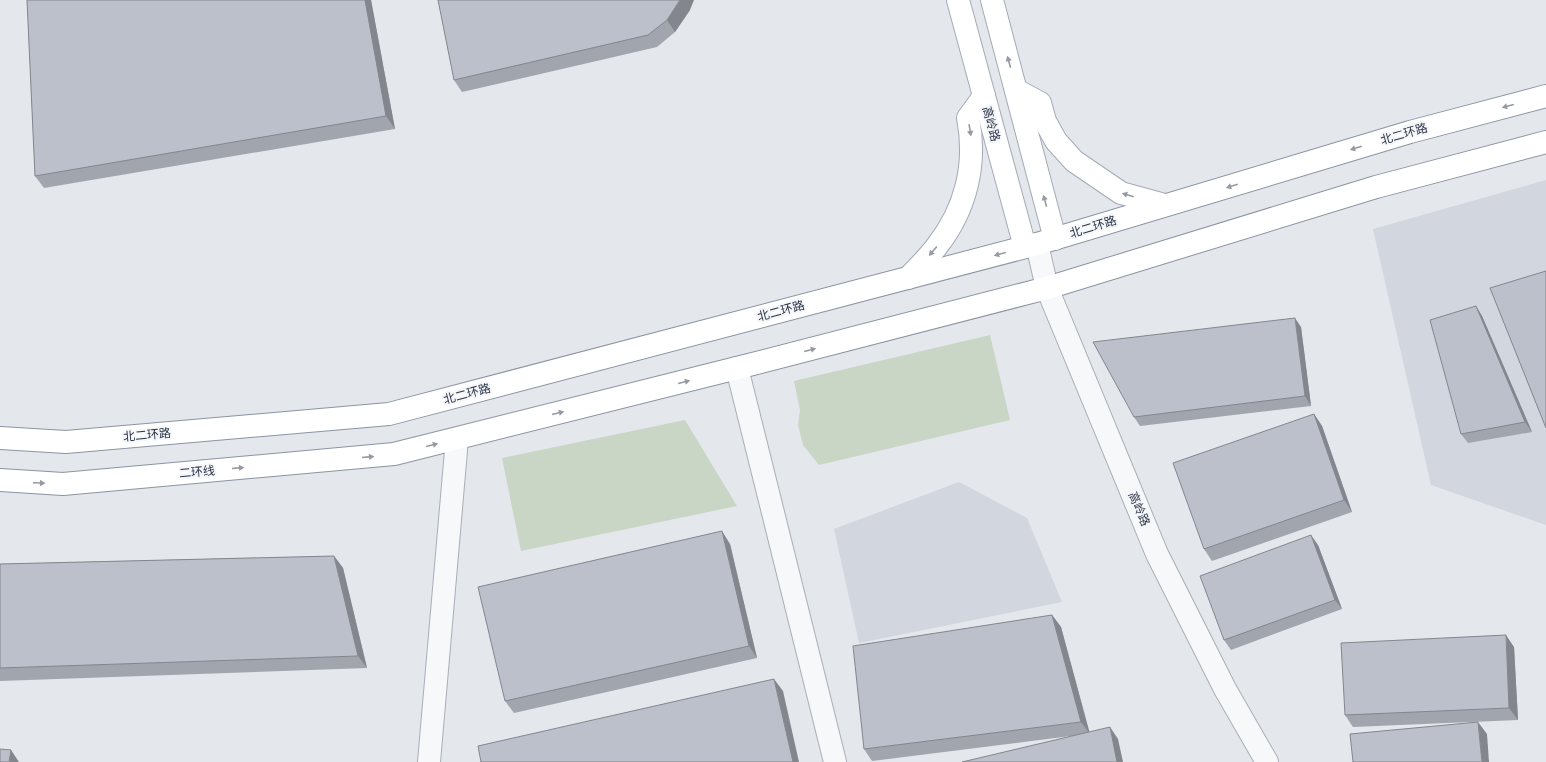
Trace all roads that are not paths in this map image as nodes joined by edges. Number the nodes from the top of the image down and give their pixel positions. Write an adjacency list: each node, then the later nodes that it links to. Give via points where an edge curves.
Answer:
1 (958, 0): 4 (main road, 高岭路)
2 (992, 0): 3 (main road, one-way to 2)
3 (1016, 90): 7 (main road, one-way to 3, via 1120,193 1074,161 1056,141 1045,122 1040,103); 8 (main road, one-way to 3)
4 (984, 96): 8 (main road, 高岭路); 9 (main road, one-way to 9, via 968,118 972,145 971,165 958,212 938,245)
5 (1546, 96): 7 (main road, 北二环路, one-way to 7, via 1410,132)
6 (1546, 142): 10 (main road, via 1376,187)
7 (1165, 205): 8 (main road, 北二环路)
8 (1039, 243): 9 (main road, 北二环路, one-way to 9); 10 (street, 高岭路)
9 (908, 278): 12 (main road, 北二环路, via 389,414 66,442)
10 (1046, 288): 11 (main road, one-way to 10); 17 (street, 高岭路, via 1157,554 1225,689)
11 (737, 368): 13 (main road, one-way to 11); 16 (street)
12 (0, 438)
13 (457, 439): 14 (main road, 二环线, one-way to 13, via 63,484 394,454); 15 (street)
14 (0, 480)
15 (429, 762)
16 (836, 762)
17 (1267, 762)

